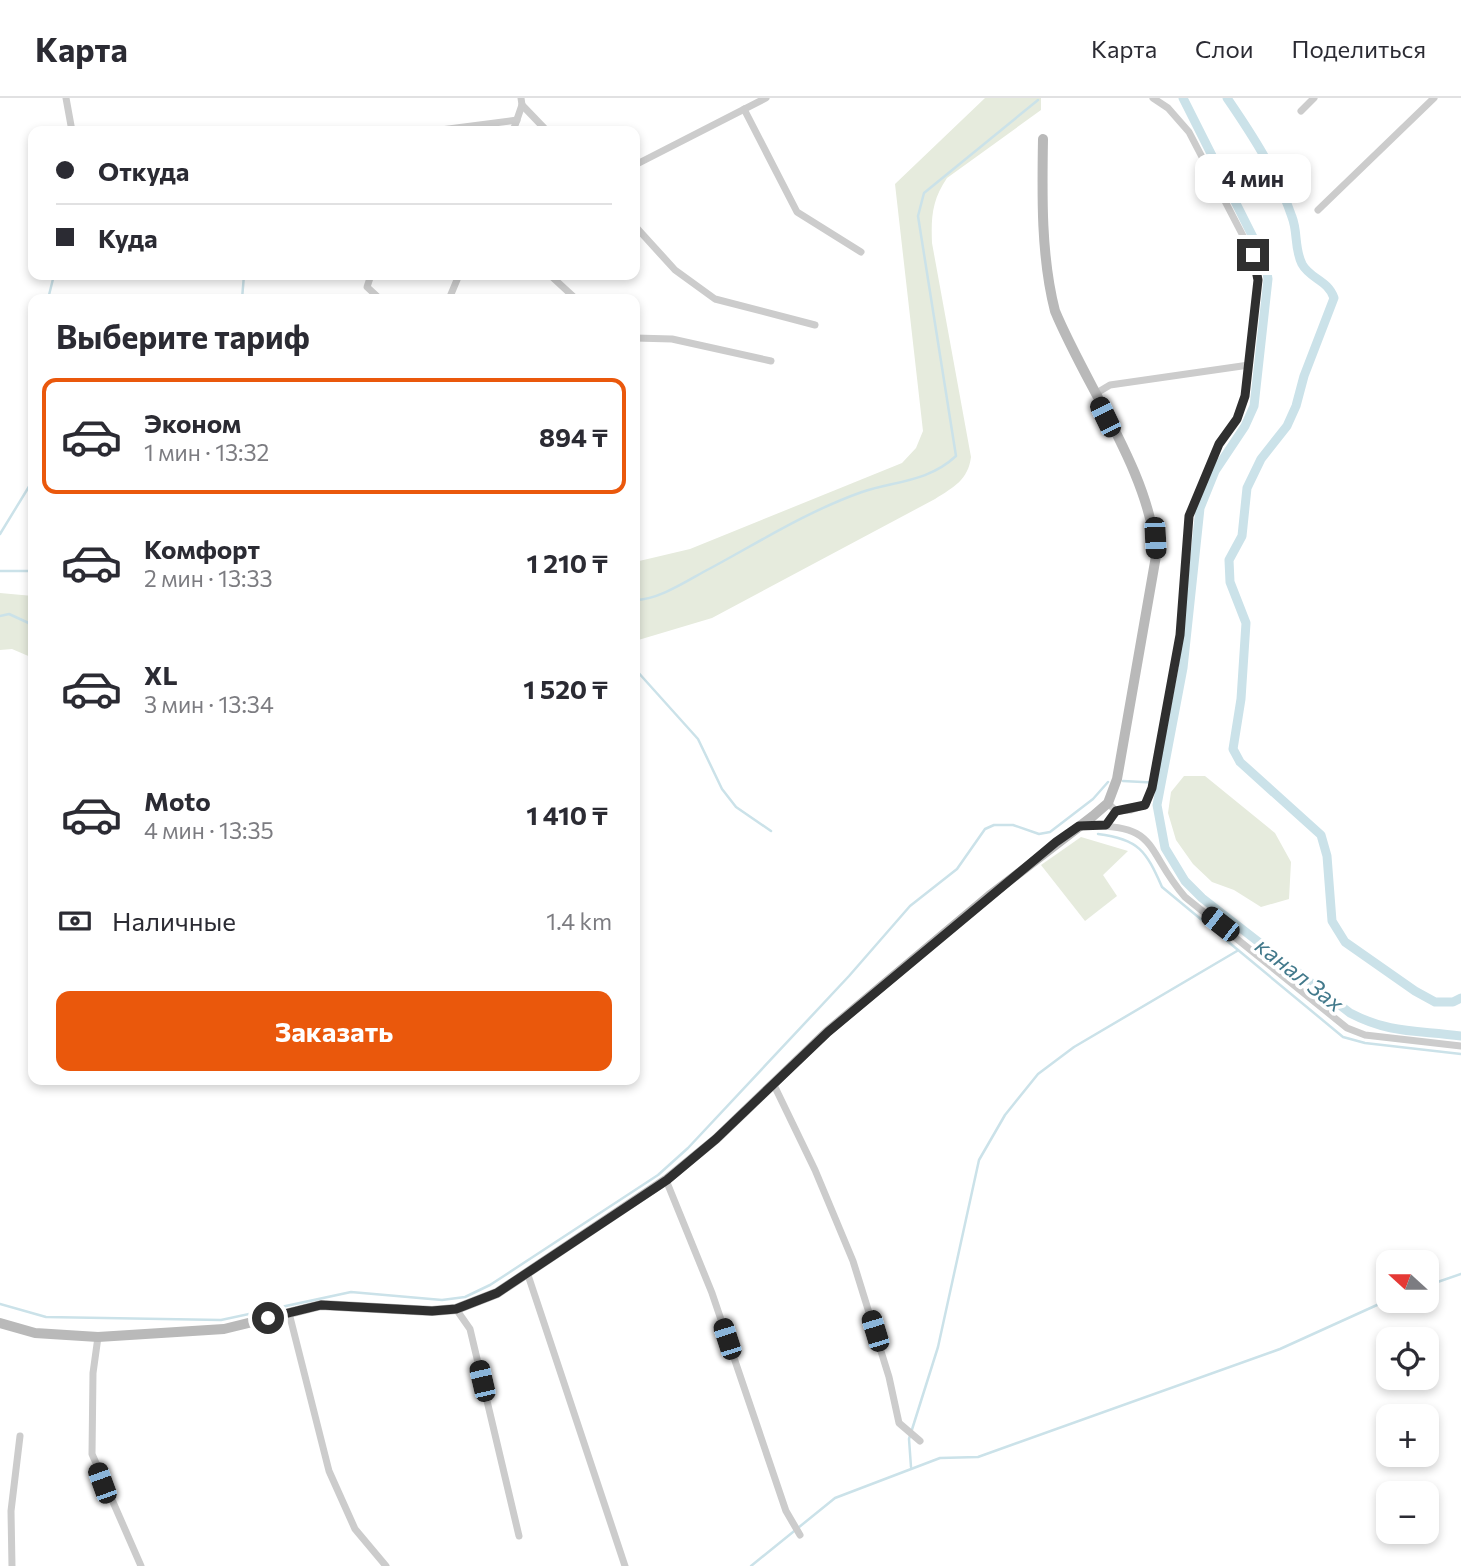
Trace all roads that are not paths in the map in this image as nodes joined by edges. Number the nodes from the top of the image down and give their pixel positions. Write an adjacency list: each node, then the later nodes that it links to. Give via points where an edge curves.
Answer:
1 (66, 98): 10 (street)
2 (766, 98): 7 (street)
3 (1153, 98): 26 (street, via 1189,132 1253,255 1258,280)
4 (1314, 98): 8 (street)
5 (1434, 98): 16 (street)
6 (521, 102): 9 (street); 13 (street)
7 (744, 109): 15 (street); 18 (street, via 797,212)
8 (1301, 111)
9 (517, 120): 11 (street); 12 (street)
10 (71, 126)
11 (471, 126)
12 (515, 126)
13 (543, 126)
14 (1043, 139): 27 (main road, via 1049,288 1065,335)
15 (640, 161)
16 (1318, 210)
17 (640, 231): 23 (street, via 676,270 715,299)
18 (861, 252)
19 (369, 280): 21 (street, via 367,287)
20 (555, 280): 22 (street)
21 (375, 294)
22 (571, 294)
23 (815, 325)
24 (640, 338): 25 (street, via 672,339)
25 (771, 361)
26 (1249, 365): 27 (street, via 1110,385); 29 (street, via 1237,419 1219,444 1189,516 1180,635 1152,788 1145,805)
27 (1094, 394): 28 (main road, via 1139,485 1156,556 1117,779)
28 (1108, 803): 29 (street); 31 (main road)
29 (1116, 811): 30 (street)
30 (1106, 825): 31 (street); 32 (street, via 1147,839 1167,876 1185,897 1347,1028 1365,1035)
31 (1079, 826): 33 (main road, via 989,896)
32 (1461, 1046)
33 (773, 1083): 34 (main road); 41 (street, via 853,1261 899,1423)
34 (667, 1180): 35 (main road); 42 (street, via 712,1293 786,1511)
35 (527, 1272): 36 (main road, via 497,1293); 47 (street)
36 (456, 1309): 37 (main road, via 321,1305); 43 (street, via 470,1329)
37 (289, 1313): 39 (main road, via 224,1329); 46 (street, via 329,1471 355,1529)
38 (0, 1323): 39 (main road, via 35,1333)
39 (99, 1337): 45 (street, via 93,1373 92,1454)
40 (20, 1436): 44 (street, via 11,1511)
41 (920, 1440)
42 (800, 1535)
43 (519, 1536)
44 (12, 1566)
45 (141, 1566)
46 (386, 1566)
47 (625, 1566)

